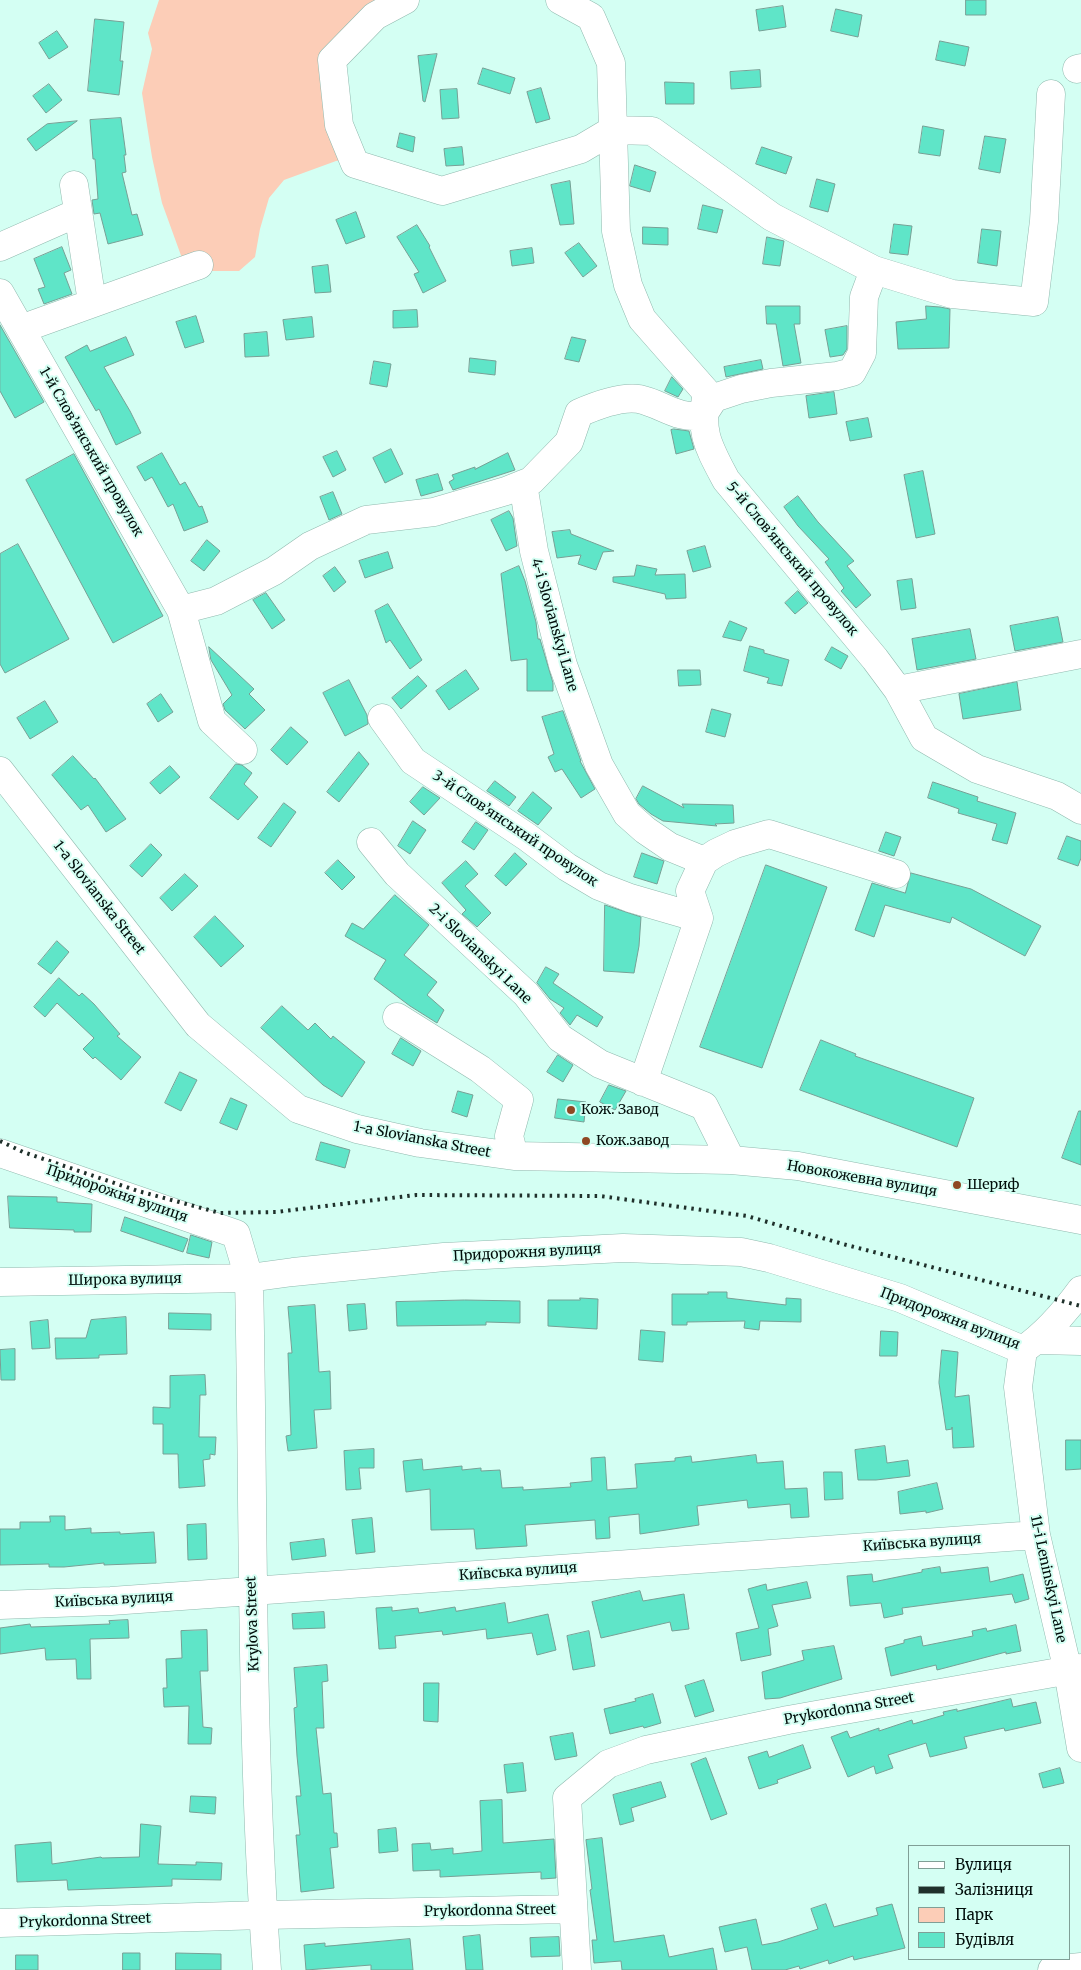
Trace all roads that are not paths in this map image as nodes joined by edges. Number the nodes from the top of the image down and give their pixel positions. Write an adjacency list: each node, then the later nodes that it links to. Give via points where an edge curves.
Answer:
1 (404, 0): 4 (street, via 376,16 332,60 339,125 355,164 442,191 582,149)
2 (560, 0): 4 (street, via 591,17 611,63)
3 (1051, 94): 9 (street, via 1044,221 1034,302 952,294)
4 (613, 130): 9 (street, via 652,131 772,217); 13 (street, 5-й Слов’янський провулок, via 616,232 628,285 642,318 707,393)
5 (74, 185): 6 (street)
6 (77, 213): 7 (street); 11 (street)
7 (0, 247)
8 (199, 265): 11 (street)
9 (874, 270): 13 (street, via 864,298 862,353 852,372 741,389 714,398)
10 (0, 293): 12 (street, 1-й Слов’янський провулок)
11 (92, 302): 12 (street)
12 (21, 329): 15 (street, 1-й Слов’янський провулок)
13 (703, 415): 14 (street, via 690,418 638,399 604,402 579,413 569,442 530,482); 17 (street, 5-й Слов’янський провулок, via 708,446 726,480)
14 (524, 484): 15 (street, via 434,512 366,520 310,546 274,570 216,601); 23 (street, 4-i Slovianskyi Lane, via 534,552 562,666 599,765 633,820 670,847)
15 (181, 610): 19 (street, 1-й Слов’янський провулок, via 212,721)
16 (1081, 654): 17 (street)
17 (898, 690): 21 (street, 5-й Слов’янський провулок, via 924,738 977,769 1057,796)
18 (382, 718): 25 (street, 3-й Слов’янський провулок, via 414,761 567,867 614,892)
19 (243, 750)
20 (0, 771): 29 (street, 1-a Slovianska Street, via 198,1025 298,1109 357,1129 420,1143)
21 (1081, 810)
22 (371, 842): 27 (street, 2-i Slovianskyi Lane, via 397,874 526,994 560,1038 600,1064)
23 (704, 861): 24 (street, via 735,844 770,834); 25 (street, via 690,892)
24 (896, 874)
25 (699, 918): 27 (street)
26 (397, 1017): 29 (street, via 480,1069 519,1100 509,1136)
27 (643, 1082): 30 (street, 2-i Slovianskyi Lane, via 704,1106)
28 (0, 1153): 32 (street, Придорожня вулиця, via 236,1234)
29 (514, 1156): 30 (street, 1-a Slovianska Street)
30 (731, 1160): 31 (street, Новокожевна вулиця, via 798,1166)
31 (1081, 1220)
32 (249, 1278): 33 (street, Широка вулиця); 36 (street, Придорожня вулиця, via 444,1257 622,1248 741,1252 900,1298); 38 (street, Krylova Street)
33 (0, 1282)
34 (1081, 1290): 36 (street)
35 (1081, 1341): 36 (street, Придорожня вулиця)
36 (1030, 1345): 37 (street, 11-i Leninskyi Lane, via 1018,1387)
37 (1036, 1534): 38 (street, Київська вулиця); 40 (street, 11-i Leninskyi Lane)
38 (252, 1591): 39 (street, Київська вулиця); 43 (street, Krylova Street)
39 (0, 1605)
40 (1074, 1670): 41 (street, 11-i Leninskyi Lane); 42 (street, Prykordonna Street, via 788,1720 646,1750 608,1764 567,1798)
41 (1081, 1748)
42 (574, 1909): 43 (street, Prykordonna Street); 47 (street)
43 (263, 1915): 44 (street, Prykordonna Street); 46 (street, Krylova Street)
44 (0, 1923)
45 (1081, 1967): 48 (street)
46 (267, 1970)
47 (577, 1970)
48 (1052, 1970)

